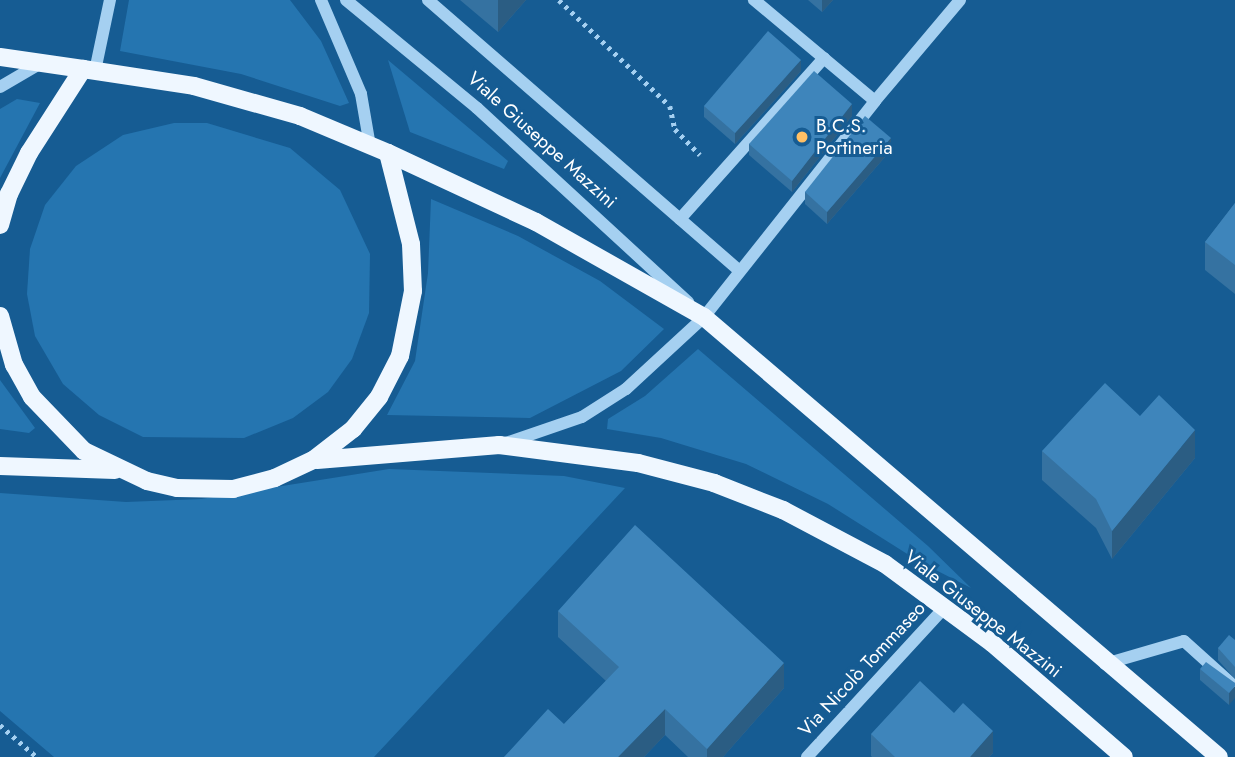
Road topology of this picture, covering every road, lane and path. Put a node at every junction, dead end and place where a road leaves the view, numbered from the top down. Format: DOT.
graph roads {
  1 [pos="110,0"];
  2 [pos="321,0"];
  3 [pos="346,0"];
  4 [pos="428,0"];
  5 [pos="559,0"];
  6 [pos="754,0"];
  7 [pos="960,0"];
  8 [pos="0,57"];
  9 [pos="824,58"];
  10 [pos="41,63"];
  11 [pos="89,70"];
  12 [pos="0,87"];
  13 [pos="875,101"];
  14 [pos="370,146"];
  15 [pos="388,153"];
  16 [pos="719,176"];
  17 [pos="681,219"];
  18 [pos="0,225"];
  19 [pos="740,271"];
  20 [pos="0,316"];
  21 [pos="704,317"];
  22 [pos="499,445"];
  23 [pos="313,460"];
  24 [pos="0,466"];
  25 [pos="116,470"];
  26 [pos="946,607"];
  27 [pos="1105,664"];
  28 [pos="1235,687"];
  29 [pos="0,725"];
  30 [pos="37,757"];
  31 [pos="807,757"];
  32 [pos="1124,757"];
  33 [pos="1219,757"];
  1 -- 11 [label="street"];
  2 -- 14 [label="street"];
  3 -- 21 [label="street, Viale Giuseppe Mazzini"];
  4 -- 17 [label="street"];
  5 -- 16 [label="path"];
  6 -- 9 [label="street"];
  7 -- 13 [label="street"];
  8 -- 10 [label="main road, Viale Giuseppe Mazzini"];
  9 -- 13 [label="street"];
  9 -- 16 [label="street"];
  10 -- 11 [label="main road, Viale Giuseppe Mazzini"];
  10 -- 12 [label="street"];
  11 -- 14 [label="main road, Viale Giuseppe Mazzini"];
  11 -- 18 [label="main road"];
  13 -- 19 [label="street"];
  14 -- 15 [label="main road, Viale Giuseppe Mazzini"];
  15 -- 21 [label="main road, Viale Giuseppe Mazzini"];
  15 -- 23 [label="main road, Viale Giuseppe Mazzini"];
  16 -- 17 [label="street"];
  17 -- 19 [label="street"];
  19 -- 21 [label="street"];
  20 -- 25 [label="main road, Viale Giuseppe Mazzini"];
  21 -- 22 [label="street"];
  21 -- 27 [label="main road, Viale Giuseppe Mazzini"];
  22 -- 23 [label="main road, Viale Giuseppe Mazzini"];
  22 -- 26 [label="main road, Viale Giuseppe Mazzini"];
  23 -- 25 [label="main road, Viale Giuseppe Mazzini"];
  24 -- 25 [label="main road"];
  26 -- 31 [label="street, Via Nicolò Tommaseo"];
  26 -- 32 [label="main road, Viale Giuseppe Mazzini"];
  27 -- 28 [label="street"];
  27 -- 33 [label="main road, Viale Giuseppe Mazzini"];
  29 -- 30 [label="path"];
}
